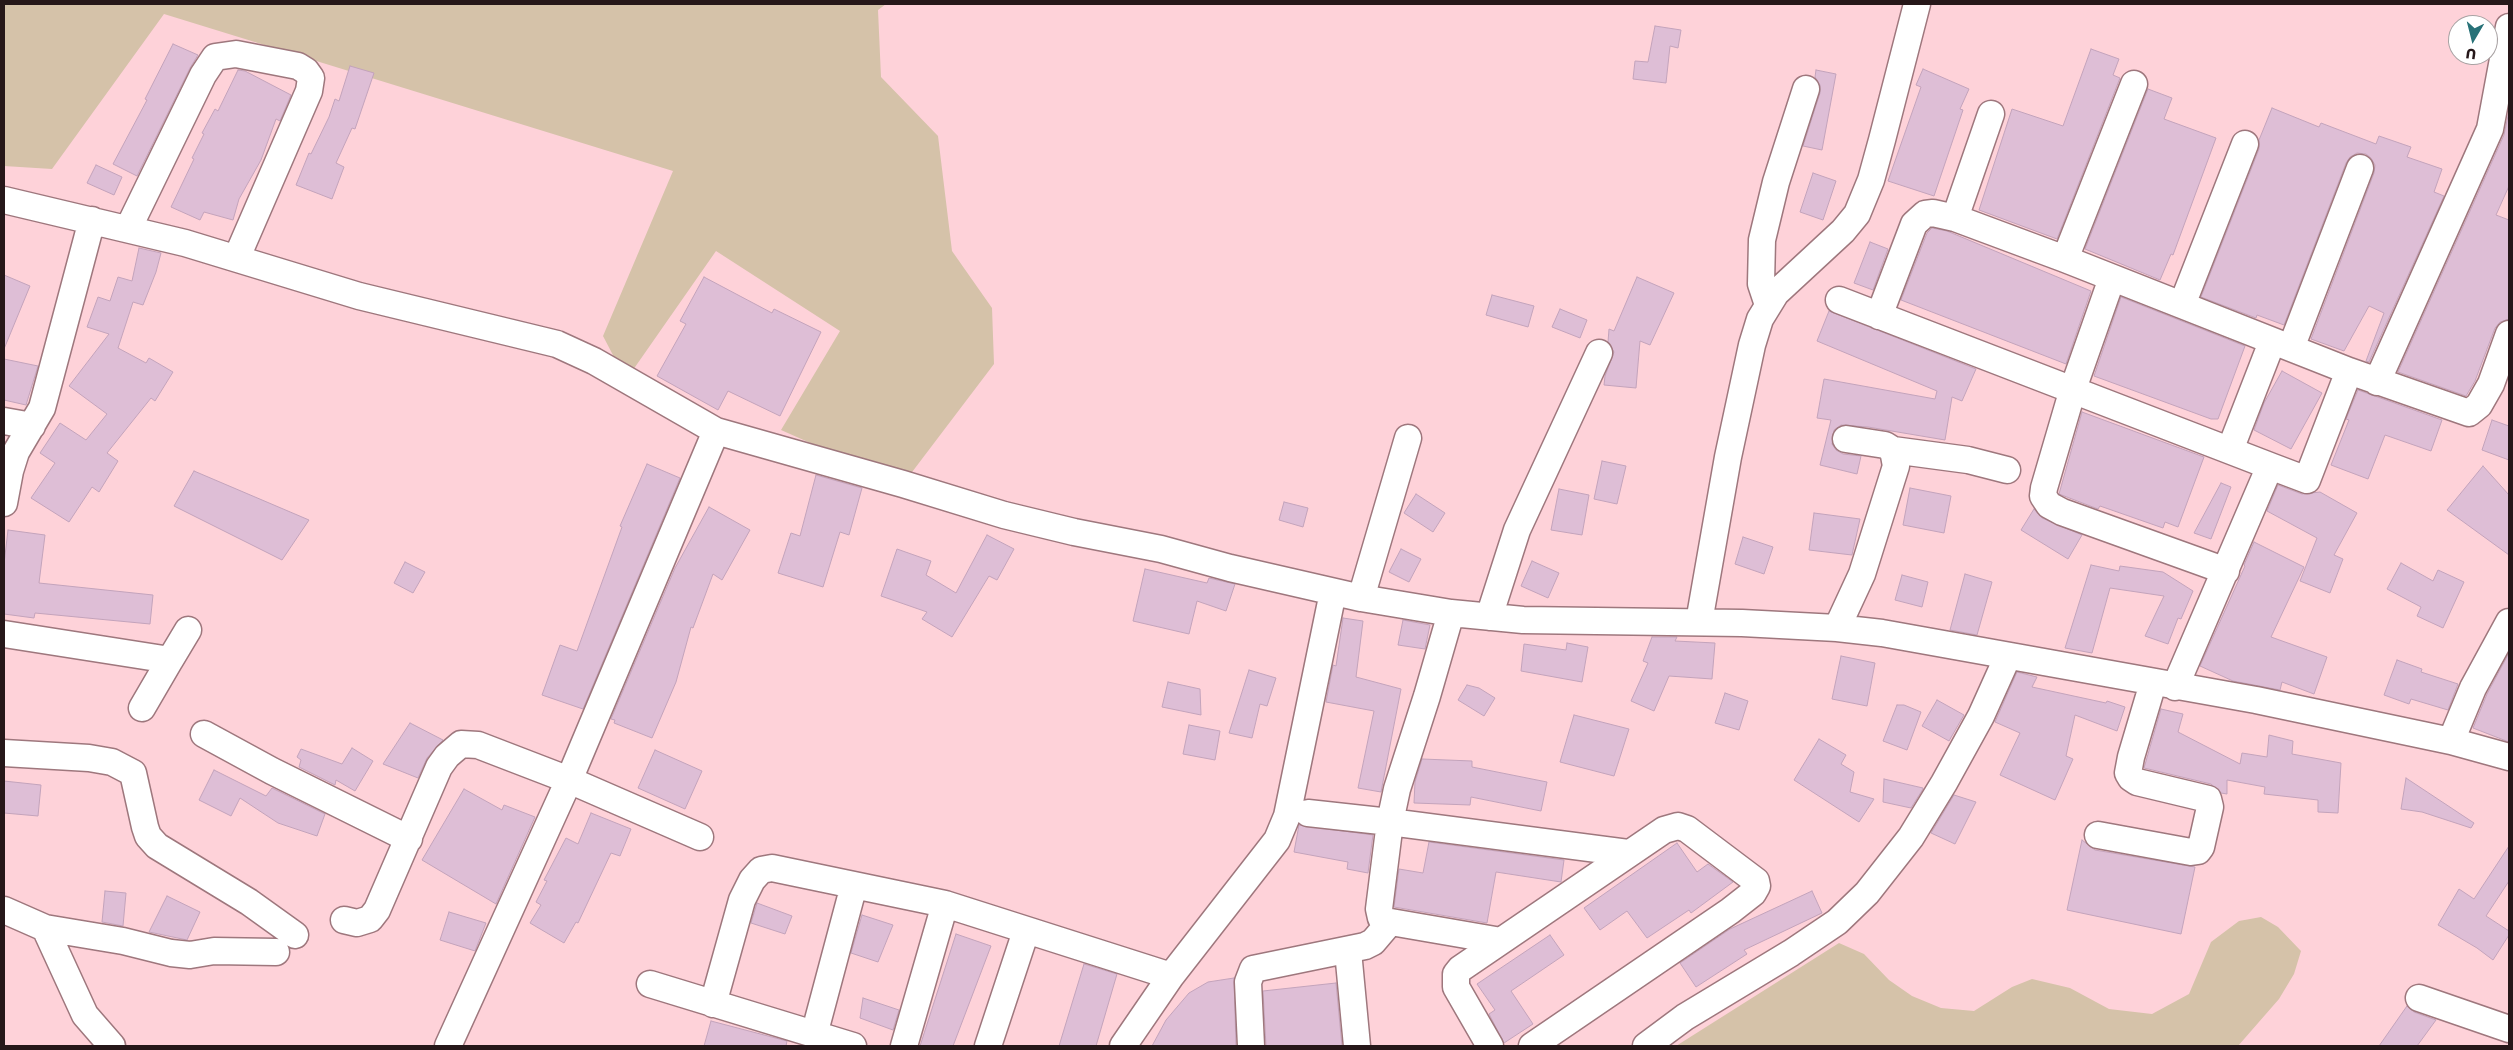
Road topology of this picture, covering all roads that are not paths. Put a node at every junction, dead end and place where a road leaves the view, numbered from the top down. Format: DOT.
graph roads {
  1 [pos="1917,4"];
  2 [pos="2509,27"];
  3 [pos="2134,84"];
  4 [pos="1806,89"];
  5 [pos="1991,114"];
  6 [pos="2500,133"];
  7 [pos="2245,144"];
  8 [pos="2360,168"];
  9 [pos="4,200"];
  10 [pos="1955,218"];
  11 [pos="92,220"];
  12 [pos="128,229"];
  13 [pos="237,257"];
  14 [pos="2065,259"];
  15 [pos="2112,278"];
  16 [pos="1839,300"];
  17 [pos="2182,305"];
  18 [pos="1768,306"];
  19 [pos="1879,316"];
  20 [pos="2509,334"];
  21 [pos="2282,345"];
  22 [pos="1599,353"];
  23 [pos="2349,371"];
  24 [pos="2377,382"];
  25 [pos="2073,390"];
  26 [pos="4,421"];
  27 [pos="32,426"];
  28 [pos="716,431"];
  29 [pos="1408,438"];
  30 [pos="1846,439"];
  31 [pos="1893,450"];
  32 [pos="2230,450"];
  33 [pos="2270,466"];
  34 [pos="2007,470"];
  35 [pos="4,503"];
  36 [pos="2226,571"];
  37 [pos="1332,592"];
  38 [pos="1361,598"];
  39 [pos="1450,613"];
  40 [pos="1489,616"];
  41 [pos="1699,622"];
  42 [pos="2509,622"];
  43 [pos="1837,628"];
  44 [pos="188,630"];
  45 [pos="4,634"];
  46 [pos="2008,656"];
  47 [pos="170,660"];
  48 [pos="2164,685"];
  49 [pos="142,708"];
  50 [pos="204,734"];
  51 [pos="2451,741"];
  52 [pos="4,753"];
  53 [pos="2509,757"];
  54 [pos="568,780"];
  55 [pos="1308,814"];
  56 [pos="1390,822"];
  57 [pos="2098,835"];
  58 [pos="700,838"];
  59 [pos="409,839"];
  60 [pos="1628,853"];
  61 [pos="854,885"];
  62 [pos="945,904"];
  63 [pos="4,910"];
  64 [pos="344,920"];
  65 [pos="1390,922"];
  66 [pos="45,928"];
  67 [pos="1026,931"];
  68 [pos="1500,941"];
  69 [pos="1348,951"];
  70 [pos="1172,976"];
  71 [pos="650,984"];
  72 [pos="2419,998"];
  73 [pos="713,1004"];
  74 [pos="2509,1029"];
  75 [pos="814,1035"];
  76 [pos="112,1046"];
  77 [pos="448,1046"];
  78 [pos="853,1046"];
  79 [pos="904,1046"];
  80 [pos="988,1046"];
  81 [pos="1123,1046"];
  82 [pos="1251,1046"];
  83 [pos="1357,1046"];
  84 [pos="1490,1046"];
  85 [pos="1532,1046"];
  86 [pos="1646,1046"];
  1 -- 18 [label="street"];
  2 -- 6 [label="street"];
  3 -- 14 [label="street"];
  4 -- 18 [label="street"];
  5 -- 10 [label="street"];
  6 -- 24 [label="street"];
  7 -- 17 [label="street"];
  8 -- 21 [label="street"];
  9 -- 11 [label="street"];
  10 -- 14 [label="street"];
  10 -- 19 [label="street"];
  11 -- 12 [label="street"];
  11 -- 27 [label="street"];
  12 -- 13 [label="street"];
  12 -- 13 [label="street"];
  13 -- 28 [label="street"];
  14 -- 15 [label="street"];
  15 -- 17 [label="street"];
  15 -- 25 [label="street"];
  16 -- 19 [label="street"];
  17 -- 21 [label="street"];
  18 -- 41 [label="street"];
  19 -- 25 [label="street"];
  20 -- 24 [label="street"];
  21 -- 23 [label="street"];
  21 -- 32 [label="street"];
  22 -- 40 [label="street"];
  23 -- 24 [label="street"];
  23 -- 33 [label="street"];
  25 -- 32 [label="street"];
  25 -- 36 [label="street"];
  26 -- 27 [label="street"];
  27 -- 35 [label="street"];
  28 -- 37 [label="street"];
  28 -- 54 [label="street"];
  29 -- 38 [label="street"];
  30 -- 31 [label="street"];
  31 -- 34 [label="street"];
  31 -- 43 [label="street"];
  32 -- 33 [label="street"];
  33 -- 36 [label="street"];
  36 -- 48 [label="street"];
  37 -- 38 [label="street"];
  37 -- 70 [label="street"];
  38 -- 39 [label="street"];
  39 -- 40 [label="street"];
  39 -- 56 [label="street"];
  40 -- 41 [label="street"];
  41 -- 43 [label="street"];
  42 -- 51 [label="street"];
  43 -- 46 [label="street"];
  44 -- 47 [label="street"];
  45 -- 47 [label="street"];
  46 -- 48 [label="street"];
  46 -- 86 [label="street"];
  47 -- 49 [label="street"];
  48 -- 51 [label="street"];
  48 -- 57 [label="street"];
  50 -- 59 [label="street"];
  51 -- 53 [label="street"];
  52 -- 66 [label="street"];
  54 -- 58 [label="street"];
  54 -- 59 [label="street"];
  54 -- 77 [label="street"];
  55 -- 56 [label="street"];
  56 -- 60 [label="street"];
  56 -- 65 [label="street"];
  59 -- 64 [label="street"];
  60 -- 68 [label="street"];
  60 -- 85 [label="street"];
  61 -- 62 [label="street"];
  61 -- 73 [label="street"];
  61 -- 75 [label="street"];
  62 -- 67 [label="street"];
  62 -- 79 [label="street"];
  63 -- 66 [label="street"];
  65 -- 68 [label="street"];
  65 -- 69 [label="street"];
  66 -- 76 [label="street"];
  67 -- 70 [label="street"];
  67 -- 80 [label="street"];
  68 -- 84 [label="street"];
  69 -- 82 [label="street"];
  69 -- 83 [label="street"];
  70 -- 81 [label="street"];
  71 -- 73 [label="street"];
  72 -- 74 [label="street"];
  73 -- 75 [label="street"];
  75 -- 78 [label="street"];
}
